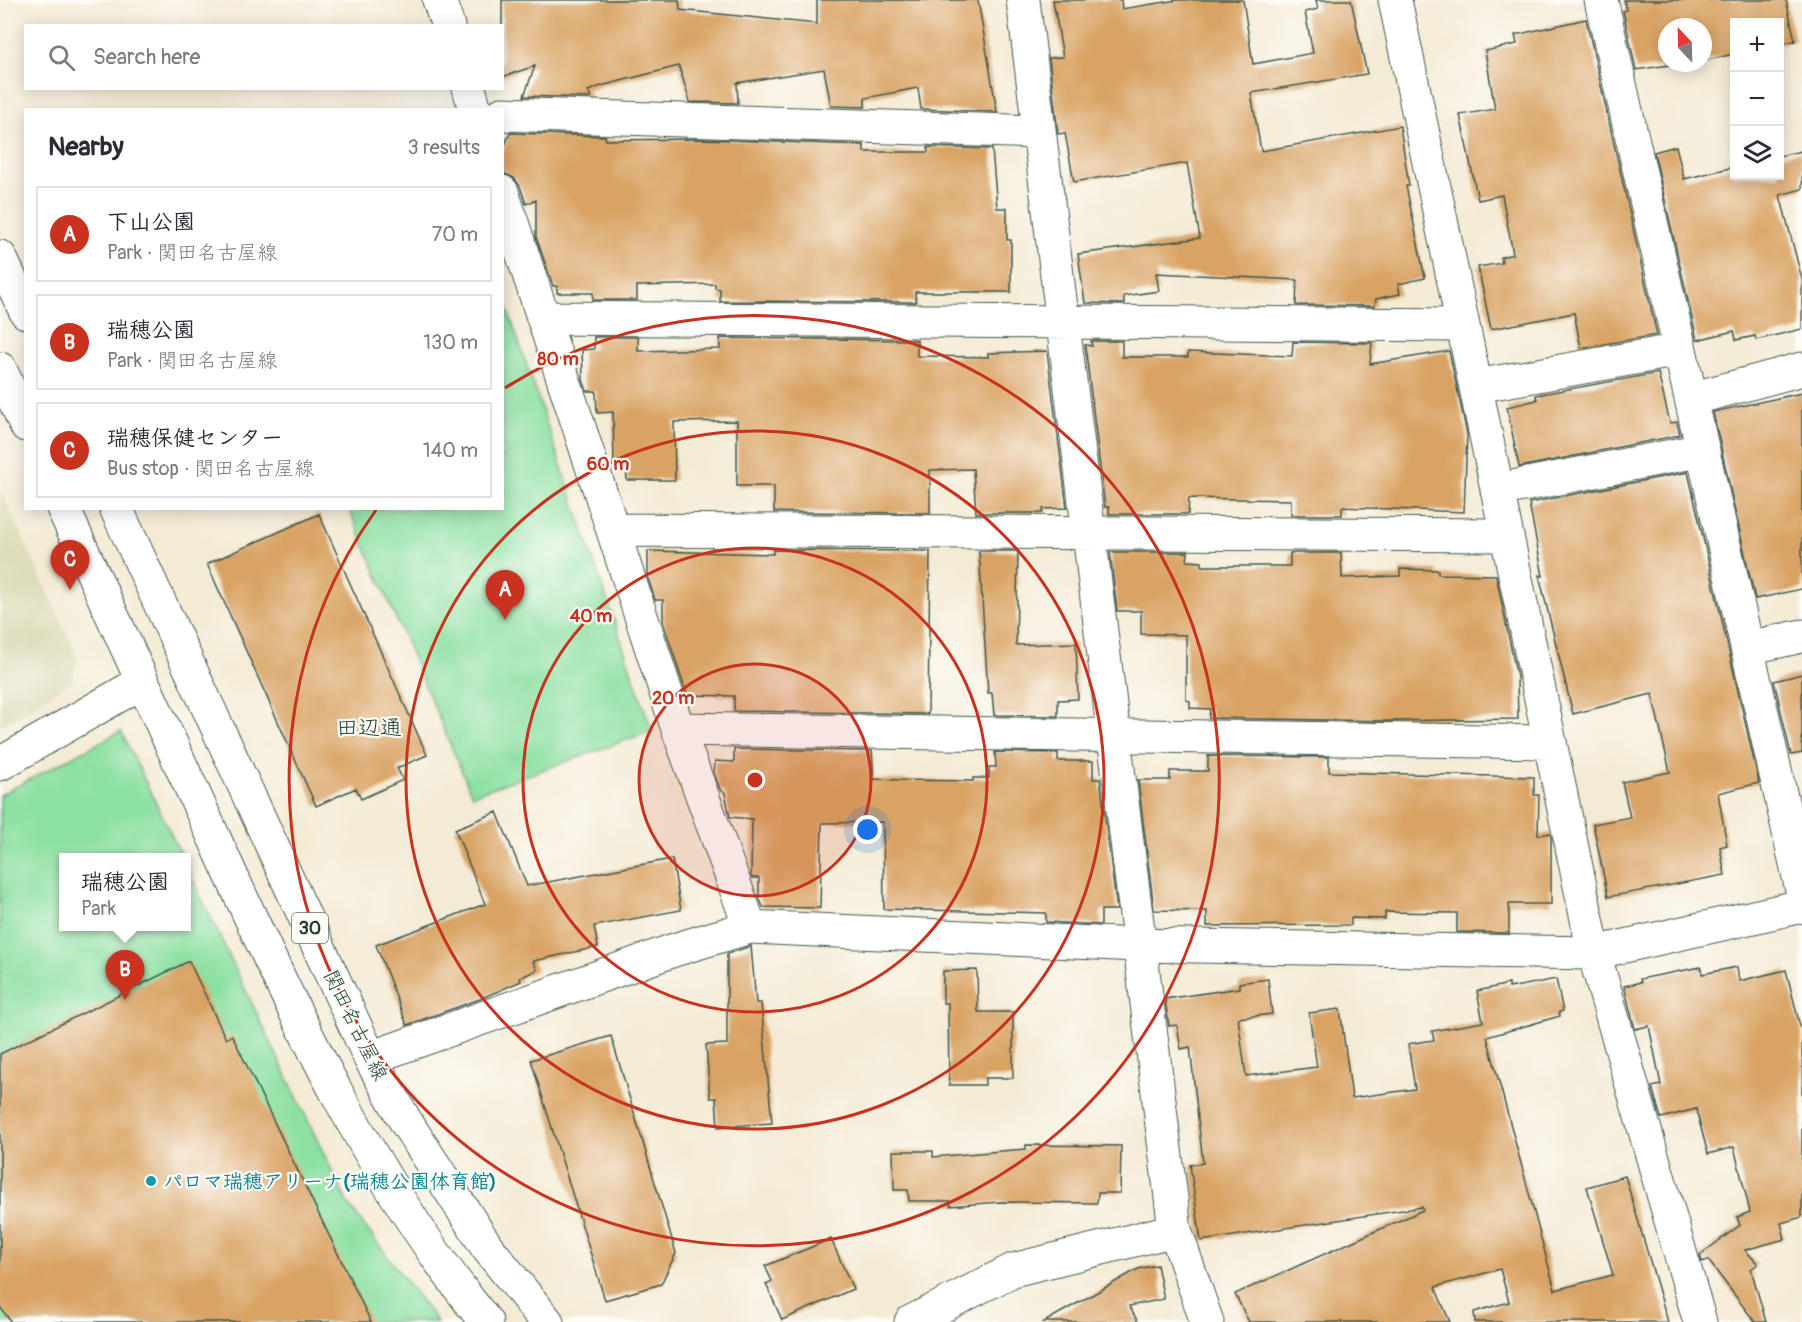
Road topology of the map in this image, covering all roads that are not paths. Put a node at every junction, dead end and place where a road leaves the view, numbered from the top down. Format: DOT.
graph roads {
  1 [pos="440,0"];
  2 [pos="1023,0"];
  3 [pos="1395,0"];
  4 [pos="1601,0"];
  5 [pos="447,24"];
  6 [pos="470,90"];
  7 [pos="475,108"];
  8 [pos="504,114"];
  9 [pos="1039,132"];
  10 [pos="504,198"];
  11 [pos="0,257"];
  12 [pos="24,308"];
  13 [pos="544,318"];
  14 [pos="1061,322"];
  15 [pos="1462,325"];
  16 [pos="1680,350"];
  17 [pos="0,369"];
  18 [pos="1802,369"];
  19 [pos="1476,386"];
  20 [pos="1691,399"];
  21 [pos="24,421"];
  22 [pos="1702,450"];
  23 [pos="1497,490"];
  24 [pos="64,510"];
  25 [pos="117,510"];
  26 [pos="614,530"];
  27 [pos="1087,532"];
  28 [pos="1506,535"];
  29 [pos="1802,636"];
  30 [pos="1747,648"];
  31 [pos="142,682"];
  32 [pos="678,729"];
  33 [pos="1112,736"];
  34 [pos="1550,742"];
  35 [pos="0,764"];
  36 [pos="1802,890"];
  37 [pos="1802,906"];
  38 [pos="750,927"];
  39 [pos="1138,945"];
  40 [pos="1594,953"];
  41 [pos="370,1058"];
  42 [pos="1175,1230"];
  43 [pos="486,1322"];
  44 [pos="547,1322"];
  45 [pos="911,1322"];
  46 [pos="1207,1322"];
  47 [pos="1700,1322"];
  1 -- 5 [label="street"];
  2 -- 9 [label="street"];
  3 -- 15 [label="street"];
  4 -- 16 [label="street"];
  6 -- 7 [label="street"];
  8 -- 9 [label="street"];
  9 -- 14 [label="street"];
  10 -- 13 [label="street"];
  11 -- 12 [label="street"];
  13 -- 14 [label="street"];
  13 -- 26 [label="street"];
  14 -- 15 [label="street"];
  14 -- 27 [label="street"];
  15 -- 19 [label="street"];
  16 -- 19 [label="street"];
  16 -- 20 [label="street"];
  17 -- 21 [label="street"];
  18 -- 20 [label="street"];
  19 -- 23 [label="street"];
  20 -- 22 [label="street"];
  22 -- 23 [label="street"];
  22 -- 30 [label="street"];
  23 -- 28 [label="street"];
  24 -- 31 [label="street, 30"];
  25 -- 41 [label="street, 関田名古屋線 / 30"];
  26 -- 27 [label="street"];
  26 -- 32 [label="street"];
  27 -- 28 [label="street"];
  27 -- 33 [label="street"];
  28 -- 34 [label="street"];
  29 -- 30 [label="street"];
  30 -- 36 [label="street"];
  31 -- 35 [label="street"];
  31 -- 43 [label="street, 30"];
  32 -- 33 [label="street"];
  32 -- 38 [label="street"];
  33 -- 34 [label="street"];
  33 -- 39 [label="street"];
  34 -- 40 [label="street"];
  37 -- 40 [label="street"];
  38 -- 39 [label="street"];
  38 -- 41 [label="street"];
  39 -- 40 [label="street"];
  39 -- 42 [label="street"];
  40 -- 47 [label="street"];
  41 -- 44 [label="street, 関田名古屋線 / 30"];
  42 -- 45 [label="street"];
  42 -- 46 [label="street"];
}
